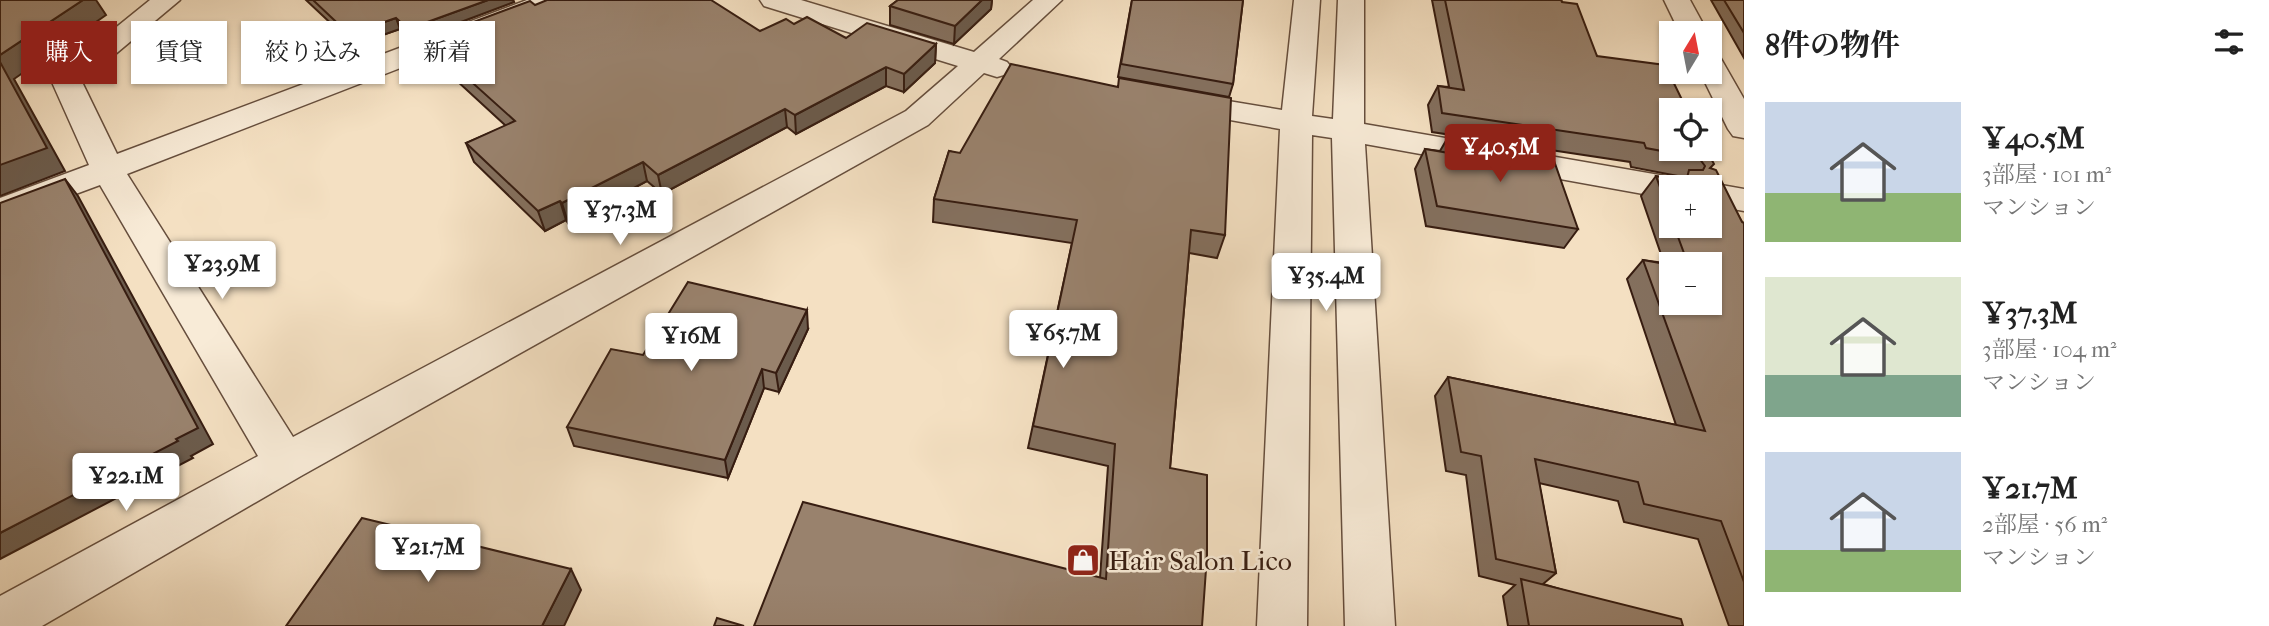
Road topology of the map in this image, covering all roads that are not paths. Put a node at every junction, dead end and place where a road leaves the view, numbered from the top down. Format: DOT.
graph roads {
  1 [pos="167,0"];
  2 [pos="551,0"];
  3 [pos="773,0"];
  4 [pos="1049,0"];
  5 [pos="1307,0"];
  6 [pos="1351,0"];
  7 [pos="1677,0"];
  8 [pos="1688,21"];
  9 [pos="978,64"];
  10 [pos="1018,72"];
  11 [pos="1721,84"];
  12 [pos="1152,96"];
  13 [pos="1296,123"];
  14 [pos="1744,129"];
  15 [pos="1348,132"];
  16 [pos="108,171"];
  17 [pos="1659,186"];
  18 [pos="1722,196"];
  19 [pos="1744,200"];
  20 [pos="0,211"];
  21 [pos="285,463"];
  22 [pos="0,622"];
  23 [pos="1282,626"];
  24 [pos="1370,626"];
  1 -- 16 [label="street"];
  2 -- 16 [label="street"];
  3 -- 9 [label="street"];
  4 -- 9 [label="street"];
  5 -- 13 [label="street"];
  6 -- 15 [label="street"];
  7 -- 8 [label="street"];
  9 -- 10 [label="street"];
  9 -- 21 [label="street"];
  11 -- 14 [label="street"];
  12 -- 13 [label="street"];
  13 -- 15 [label="street"];
  13 -- 23 [label="street"];
  15 -- 17 [label="street"];
  15 -- 24 [label="street"];
  16 -- 20 [label="street"];
  16 -- 21 [label="street"];
  18 -- 19 [label="street"];
  21 -- 22 [label="street"];
}
